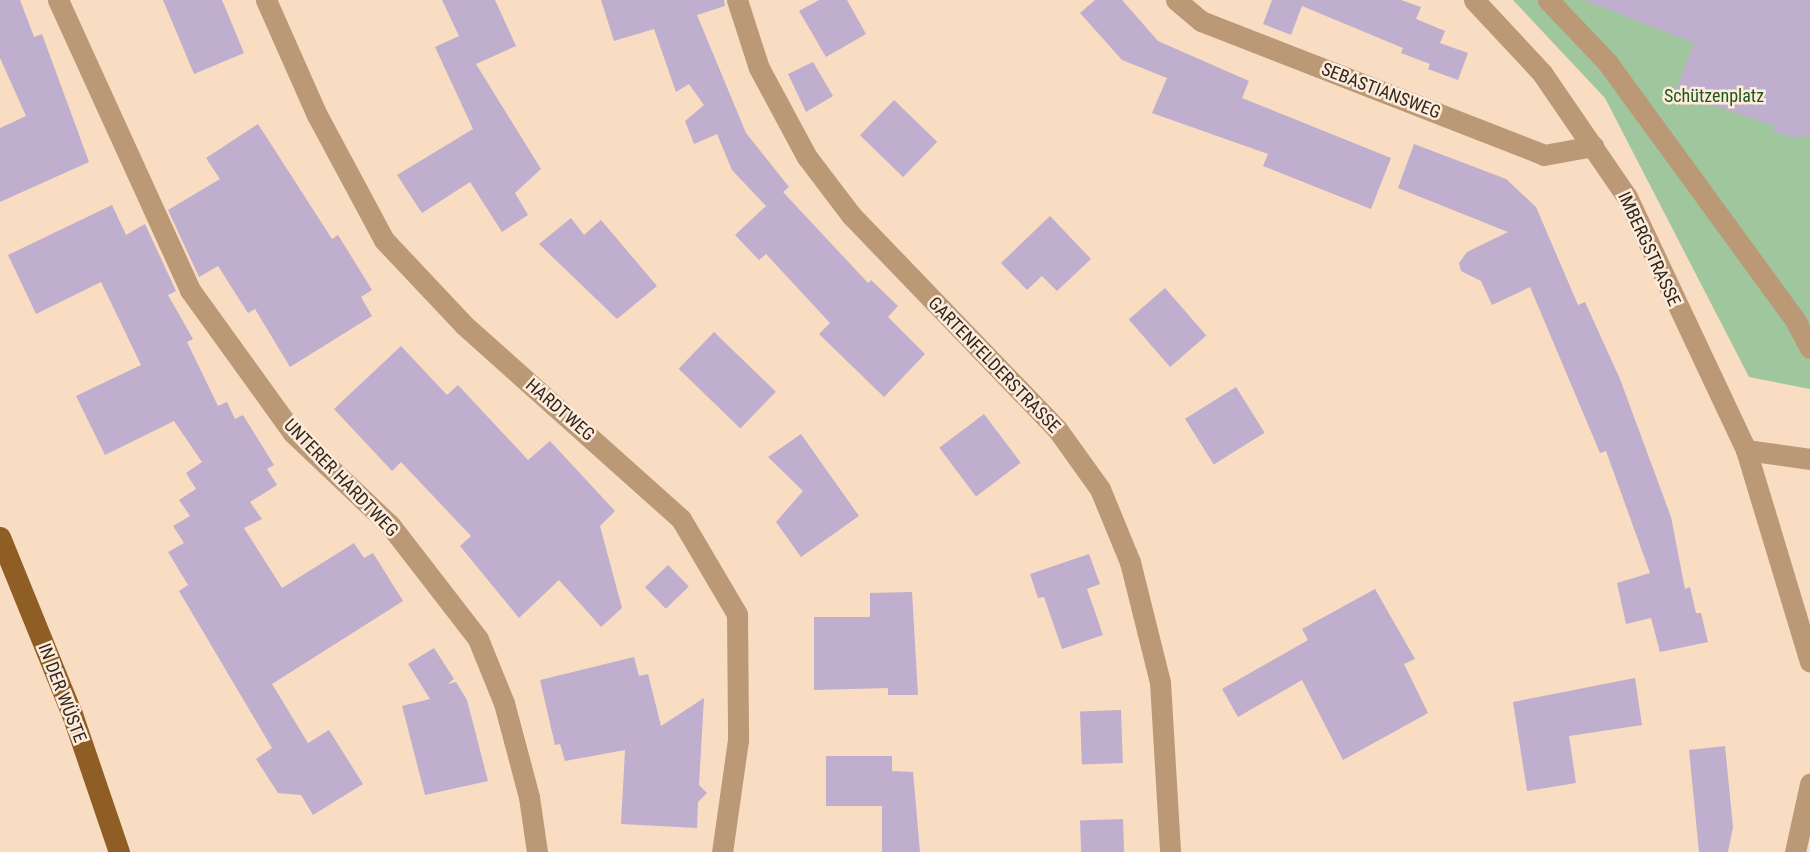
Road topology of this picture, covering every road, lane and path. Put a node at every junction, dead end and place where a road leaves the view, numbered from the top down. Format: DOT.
graph roads {
  1 [pos="58,0"];
  2 [pos="266,0"];
  3 [pos="737,0"];
  4 [pos="1176,0"];
  5 [pos="1474,0"];
  6 [pos="1548,0"];
  7 [pos="1593,146"];
  8 [pos="1810,348"];
  9 [pos="1746,450"];
  10 [pos="1810,459"];
  11 [pos="0,537"];
  12 [pos="1810,663"];
  13 [pos="1810,784"];
  14 [pos="119,852"];
  15 [pos="537,852"];
  16 [pos="722,852"];
  17 [pos="1170,852"];
  18 [pos="1795,852"];
  1 -- 15 [label="street, UNTERER HARDTWEG"];
  2 -- 16 [label="street, HARDTWEG"];
  3 -- 17 [label="street, GARTENFELDERSTRASSE"];
  4 -- 7 [label="street, SEBASTIANSWEG"];
  5 -- 7 [label="street, IMBERGSTRASSE"];
  6 -- 8 [label="street"];
  7 -- 9 [label="street, IMBERGSTRASSE"];
  9 -- 10 [label="street"];
  9 -- 12 [label="street, IMBERGSTRASSE"];
  11 -- 14 [label="main road, IN DER WÜSTE"];
  13 -- 18 [label="street"];
}
